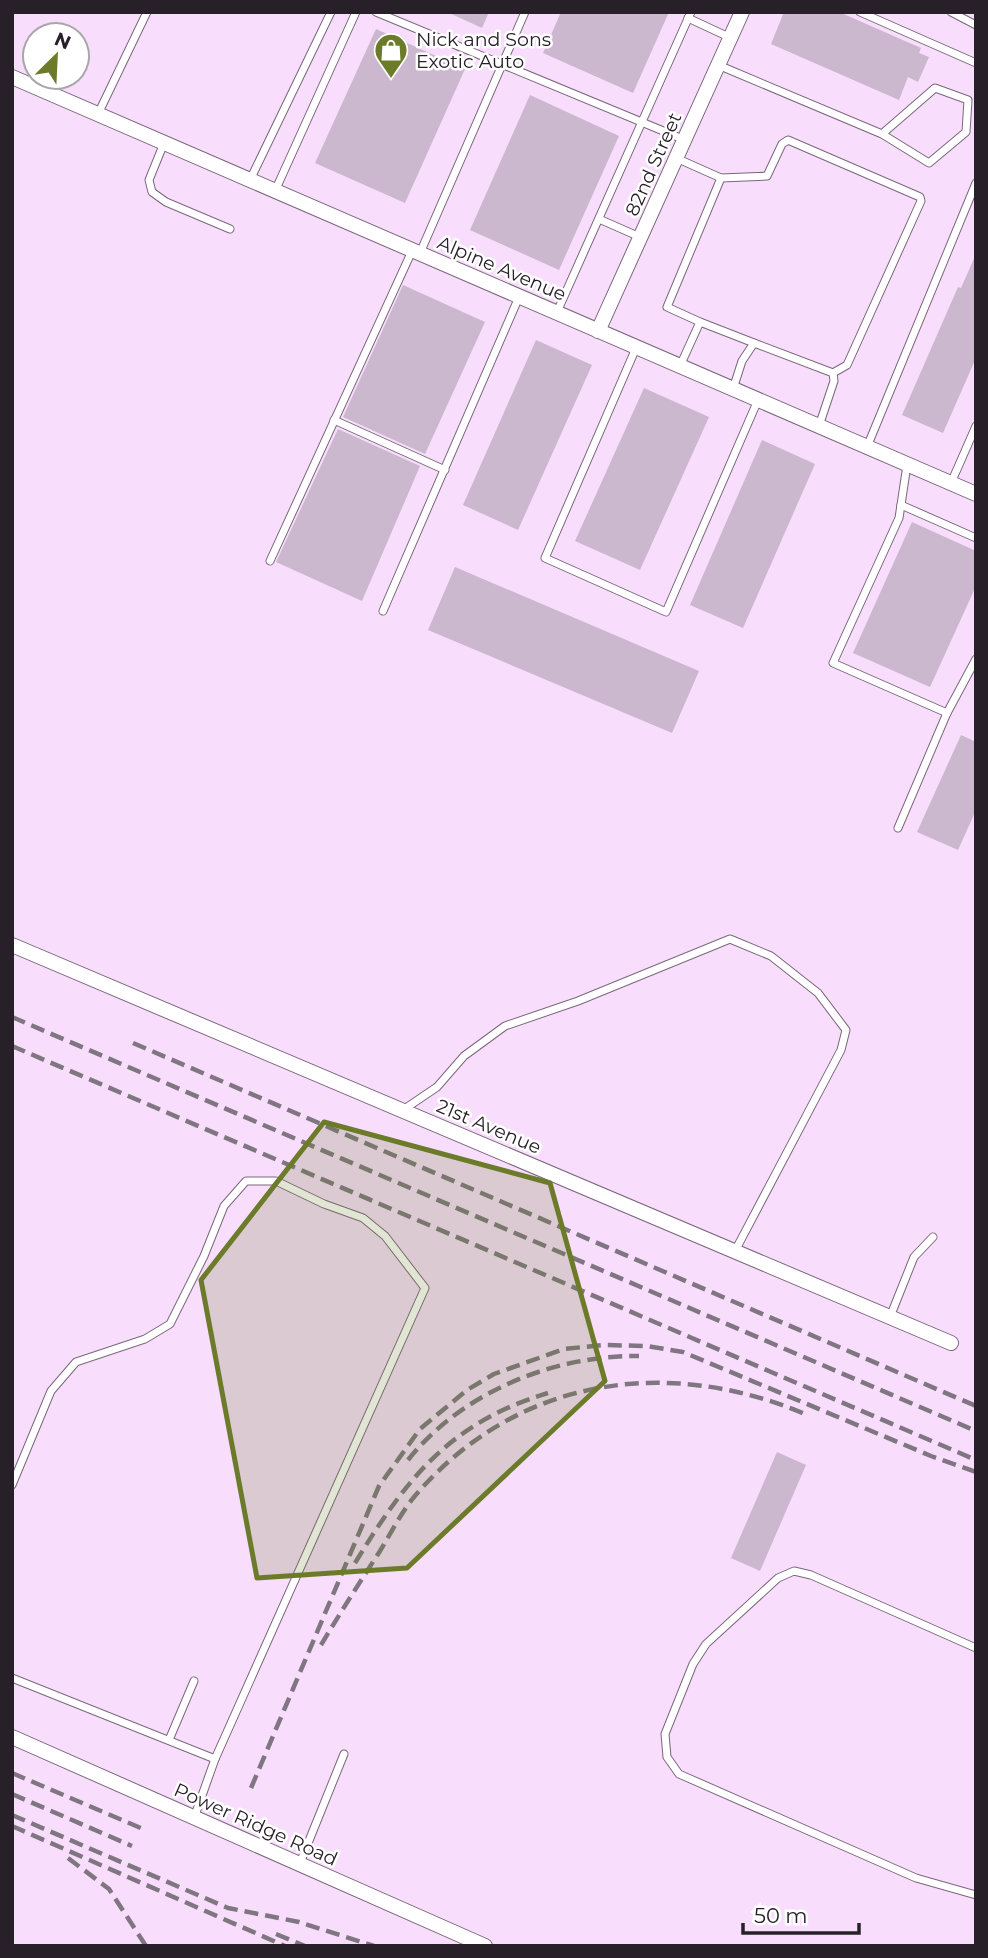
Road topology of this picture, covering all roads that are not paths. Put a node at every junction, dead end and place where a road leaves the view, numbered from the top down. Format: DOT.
graph roads {
  1 [pos="147,12"];
  2 [pos="331,12"];
  3 [pos="356,12"];
  4 [pos="376,12"];
  5 [pos="525,12"];
  6 [pos="742,12"];
  7 [pos="860,12"];
  8 [pos="951,12"];
  9 [pos="689,15"];
  10 [pos="976,25"];
  11 [pos="731,38"];
  12 [pos="976,63"];
  13 [pos="503,64"];
  14 [pos="718,65"];
  15 [pos="12,77"];
  16 [pos="98,114"];
  17 [pos="643,122"];
  18 [pos="882,134"];
  19 [pos="685,139"];
  20 [pos="164,143"];
  21 [pos="676,158"];
  22 [pos="721,178"];
  23 [pos="250,180"];
  24 [pos="976,183"];
  25 [pos="275,191"];
  26 [pos="599,219"];
  27 [pos="230,229"];
  28 [pos="641,237"];
  29 [pos="416,252"];
  30 [pos="519,296"];
  31 [pos="557,313"];
  32 [pos="701,322"];
  33 [pos="598,331"];
  34 [pos="754,343"];
  35 [pos="636,347"];
  36 [pos="680,366"];
  37 [pos="833,373"];
  38 [pos="733,389"];
  39 [pos="758,400"];
  40 [pos="334,420"];
  41 [pos="819,426"];
  42 [pos="976,426"];
  43 [pos="867,447"];
  44 [pos="907,465"];
  45 [pos="445,470"];
  46 [pos="951,483"];
  47 [pos="976,494"];
  48 [pos="901,505"];
  49 [pos="976,538"];
  50 [pos="270,561"];
  51 [pos="383,611"];
  52 [pos="976,659"];
  53 [pos="947,713"];
  54 [pos="898,828"];
  55 [pos="12,945"];
  56 [pos="403,1110"];
  57 [pos="933,1237"];
  58 [pos="734,1251"];
  59 [pos="890,1317"];
  60 [pos="951,1343"];
  61 [pos="12,1485"];
  62 [pos="976,1648"];
  63 [pos="12,1678"];
  64 [pos="194,1681"];
  65 [pos="12,1737"];
  66 [pos="169,1740"];
  67 [pos="344,1754"];
  68 [pos="215,1759"];
  69 [pos="194,1818"];
  70 [pos="299,1864"];
  71 [pos="976,1895"];
  72 [pos="485,1946"];
  1 -- 16 [label="lane"];
  2 -- 23 [label="lane"];
  3 -- 25 [label="lane"];
  4 -- 13 [label="lane"];
  5 -- 13 [label="lane"];
  6 -- 11 [label="street, 82nd Street"];
  7 -- 12 [label="lane"];
  8 -- 10 [label="lane"];
  9 -- 11 [label="lane"];
  9 -- 17 [label="lane"];
  11 -- 14 [label="street, 82nd Street"];
  13 -- 17 [label="lane"];
  13 -- 29 [label="lane"];
  14 -- 18 [label="lane"];
  14 -- 19 [label="street, 82nd Street"];
  15 -- 16 [label="street, Alpine Avenue"];
  16 -- 20 [label="street, Alpine Avenue"];
  17 -- 19 [label="lane"];
  17 -- 26 [label="lane"];
  18 -- 18 [label="lane"];
  19 -- 21 [label="street, 82nd Street"];
  20 -- 23 [label="street, Alpine Avenue"];
  20 -- 27 [label="lane"];
  21 -- 22 [label="lane"];
  21 -- 28 [label="street, 82nd Street"];
  22 -- 32 [label="lane"];
  22 -- 37 [label="lane"];
  23 -- 25 [label="street, Alpine Avenue"];
  24 -- 43 [label="lane"];
  25 -- 29 [label="street, Alpine Avenue"];
  26 -- 28 [label="lane"];
  26 -- 31 [label="lane"];
  28 -- 33 [label="street, 82nd Street"];
  29 -- 30 [label="street, Alpine Avenue"];
  29 -- 40 [label="lane"];
  30 -- 31 [label="street, Alpine Avenue"];
  30 -- 45 [label="lane"];
  31 -- 33 [label="street, Alpine Avenue"];
  32 -- 34 [label="lane"];
  32 -- 36 [label="lane"];
  33 -- 35 [label="street, Alpine Avenue"];
  34 -- 37 [label="lane"];
  34 -- 38 [label="lane"];
  35 -- 36 [label="street, Alpine Avenue"];
  35 -- 39 [label="lane"];
  36 -- 38 [label="street, Alpine Avenue"];
  37 -- 41 [label="lane"];
  38 -- 39 [label="street, Alpine Avenue"];
  39 -- 41 [label="street, Alpine Avenue"];
  40 -- 45 [label="lane"];
  40 -- 50 [label="lane"];
  41 -- 43 [label="street, Alpine Avenue"];
  42 -- 46 [label="lane"];
  43 -- 44 [label="street, Alpine Avenue"];
  44 -- 46 [label="street, Alpine Avenue"];
  44 -- 48 [label="lane"];
  45 -- 51 [label="lane"];
  46 -- 47 [label="street, Alpine Avenue"];
  48 -- 49 [label="lane"];
  48 -- 53 [label="lane"];
  52 -- 53 [label="lane"];
  53 -- 54 [label="lane"];
  55 -- 56 [label="street, 21st Avenue"];
  56 -- 58 [label="street, 21st Avenue"];
  56 -- 58 [label="lane"];
  57 -- 59 [label="lane"];
  58 -- 59 [label="street, 21st Avenue"];
  59 -- 60 [label="street, 21st Avenue"];
  61 -- 68 [label="lane"];
  62 -- 71 [label="lane"];
  63 -- 66 [label="lane"];
  64 -- 66 [label="lane"];
  65 -- 69 [label="street, Power Ridge Road"];
  66 -- 68 [label="lane"];
  67 -- 70 [label="lane"];
  68 -- 69 [label="lane"];
  69 -- 70 [label="street, Power Ridge Road"];
  70 -- 72 [label="street, Power Ridge Road"];
}
